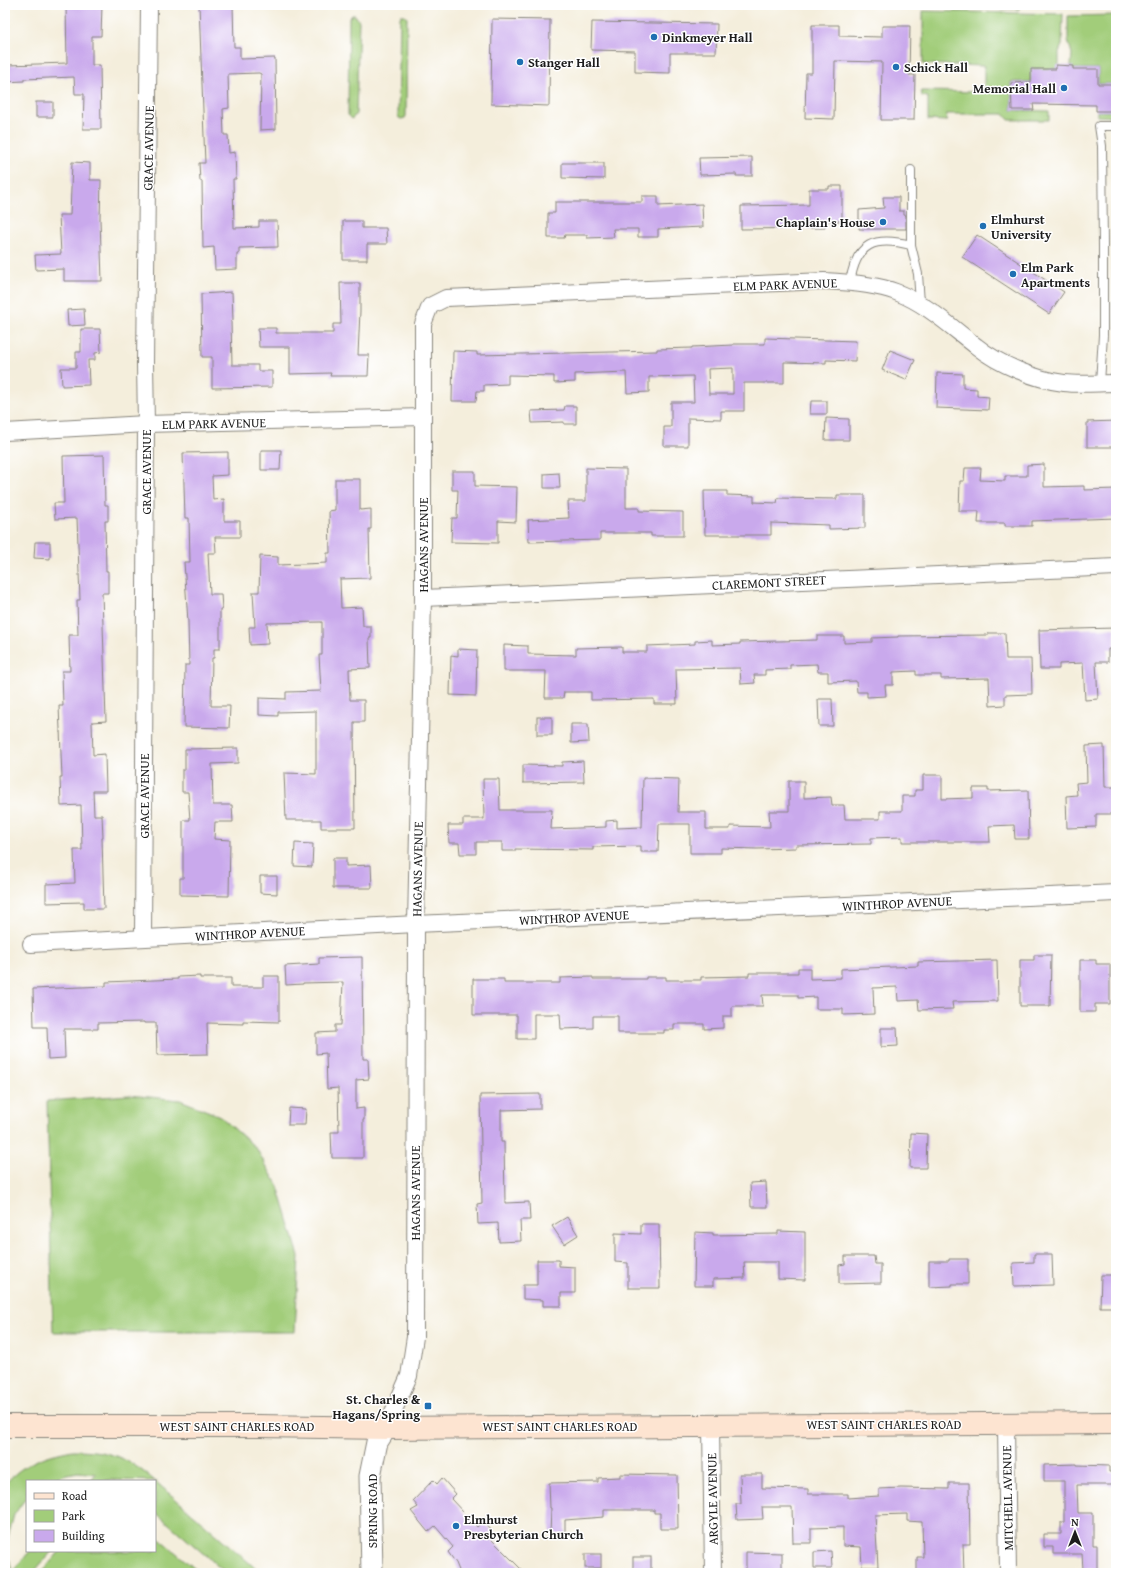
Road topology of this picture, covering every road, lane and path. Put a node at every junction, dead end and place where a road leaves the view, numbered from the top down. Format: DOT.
graph roads {
  1 [pos="150,5"];
  2 [pos="1116,126"];
  3 [pos="912,170"];
  4 [pos="912,244"];
  5 [pos="850,283"];
  6 [pos="920,303"];
  7 [pos="430,306"];
  8 [pos="1116,382"];
  9 [pos="1100,383"];
  10 [pos="423,417"];
  11 [pos="146,424"];
  12 [pos="5,432"];
  13 [pos="1116,567"];
  14 [pos="423,598"];
  15 [pos="1116,893"];
  16 [pos="416,924"];
  17 [pos="143,938"];
  18 [pos="31,944"];
  19 [pos="1116,1423"];
  20 [pos="1006,1424"];
  21 [pos="711,1425"];
  22 [pos="5,1426"];
  23 [pos="386,1428"];
  24 [pos="372,1573"];
  25 [pos="713,1573"];
  26 [pos="1008,1573"];
  1 -- 11 [label="street, GRACE AVENUE"];
  2 -- 9 [label="lane"];
  3 -- 4 [label="lane"];
  4 -- 5 [label="lane"];
  4 -- 6 [label="lane"];
  5 -- 6 [label="street, ELM PARK AVENUE"];
  5 -- 7 [label="street, ELM PARK AVENUE"];
  6 -- 9 [label="street, ELM PARK AVENUE"];
  7 -- 10 [label="street, HAGANS AVENUE"];
  8 -- 9 [label="street, ELM PARK AVENUE"];
  10 -- 11 [label="street, ELM PARK AVENUE"];
  10 -- 14 [label="street, HAGANS AVENUE"];
  11 -- 12 [label="street, ELM PARK AVENUE"];
  11 -- 17 [label="street, GRACE AVENUE"];
  13 -- 14 [label="street, CLAREMONT STREET"];
  14 -- 16 [label="street, HAGANS AVENUE"];
  15 -- 16 [label="street, WINTHROP AVENUE"];
  16 -- 17 [label="street, WINTHROP AVENUE"];
  16 -- 23 [label="street, HAGANS AVENUE"];
  17 -- 18 [label="street, WINTHROP AVENUE"];
  19 -- 20 [label="main road, WEST SAINT CHARLES ROAD"];
  20 -- 21 [label="main road, WEST SAINT CHARLES ROAD"];
  20 -- 26 [label="street, MITCHELL AVENUE"];
  21 -- 23 [label="main road, WEST SAINT CHARLES ROAD"];
  21 -- 25 [label="street, ARGYLE AVENUE"];
  22 -- 23 [label="main road, WEST SAINT CHARLES ROAD"];
  23 -- 24 [label="street, SPRING ROAD"];
}
